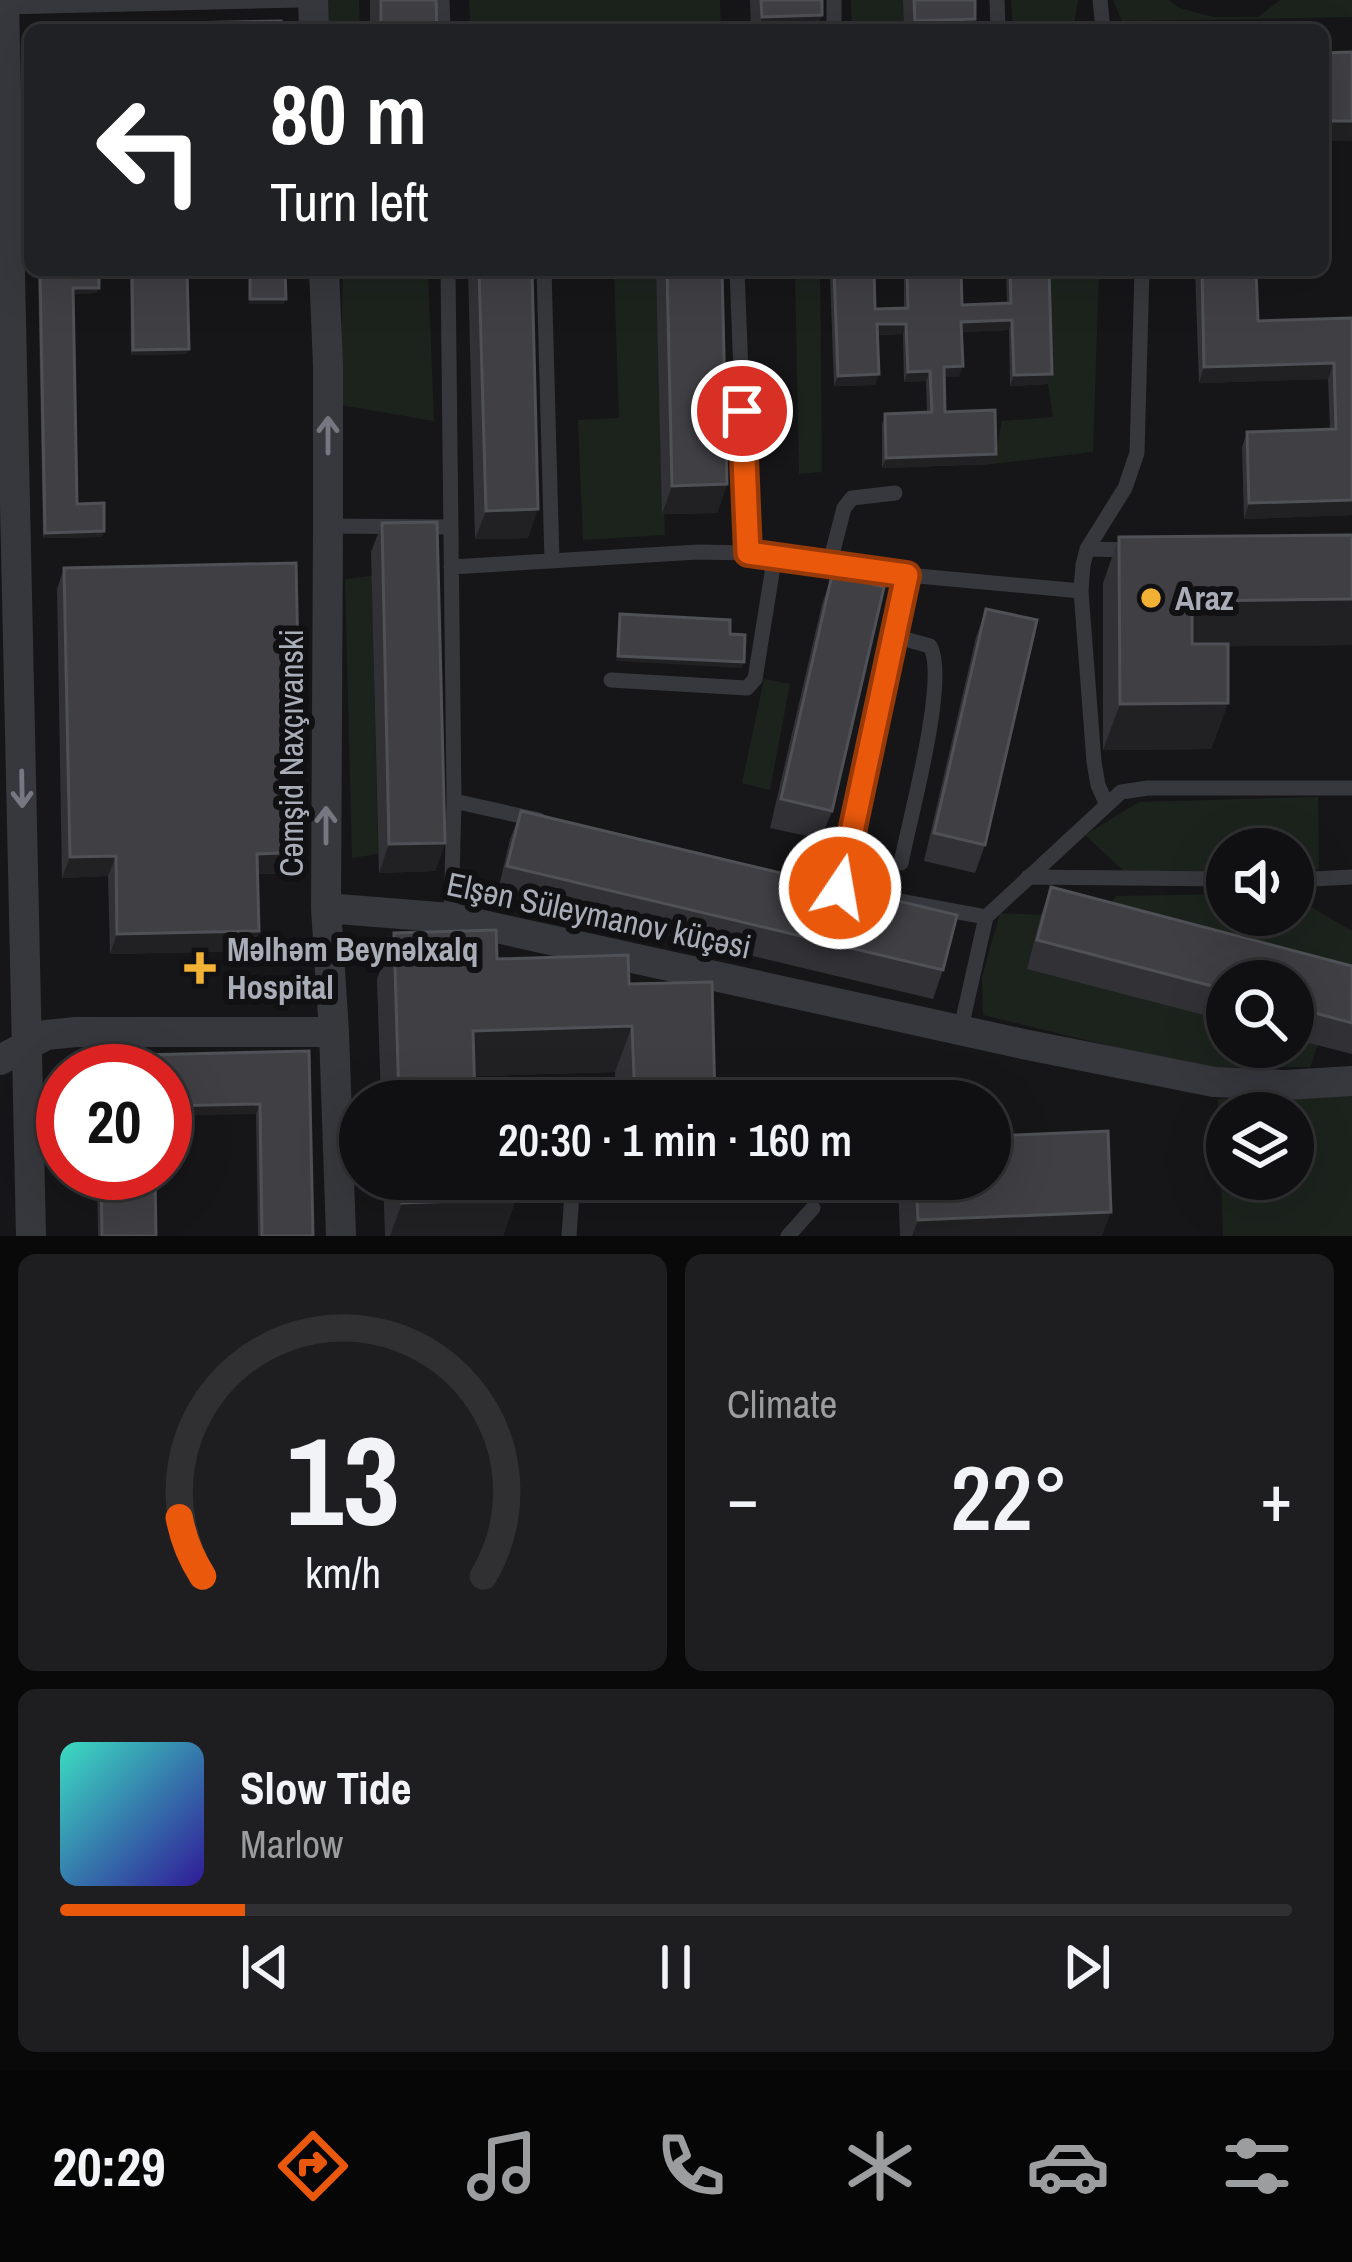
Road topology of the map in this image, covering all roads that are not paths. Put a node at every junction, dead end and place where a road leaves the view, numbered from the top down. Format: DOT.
graph roads {
  1 [pos="301,0"];
  2 [pos="4,3"];
  3 [pos="324,276"];
  4 [pos="448,276"];
  5 [pos="544,276"];
  6 [pos="737,276"];
  7 [pos="1142,276"];
  8 [pos="895,493"];
  9 [pos="328,526"];
  10 [pos="451,527"];
  11 [pos="1088,549"];
  12 [pos="1154,550"];
  13 [pos="748,553"];
  14 [pos="775,554"];
  15 [pos="552,561"];
  16 [pos="830,562"];
  17 [pos="451,567"];
  18 [pos="907,575"];
  19 [pos="9,577"];
  20 [pos="1082,591"];
  21 [pos="894,636"];
  22 [pos="611,680"];
  23 [pos="1352,788"];
  24 [pos="454,801"];
  25 [pos="1106,803"];
  26 [pos="545,821"];
  27 [pos="901,863"];
  28 [pos="1028,877"];
  29 [pos="1352,877"];
  30 [pos="1206,879"];
  31 [pos="1314,879"];
  32 [pos="817,883"];
  33 [pos="840,888"];
  34 [pos="326,908"];
  35 [pos="986,917"];
  36 [pos="451,918"];
  37 [pos="961,1028"];
  38 [pos="334,1032"];
  39 [pos="14,1053"];
  40 [pos="1352,1081"];
  41 [pos="571,1200"];
  42 [pos="813,1208"];
  43 [pos="31,1236"];
  44 [pos="341,1236"];
  45 [pos="568,1236"];
  46 [pos="788,1236"];
  1 -- 2 [label="lane"];
  2 -- 19 [label="street"];
  9 -- 3 [label="street, Cəmşid Naxçıvanski, one-way"];
  4 -- 10 [label="lane"];
  5 -- 15 [label="lane"];
  6 -- 13 [label="lane"];
  7 -- 11 [label="lane"];
  8 -- 16 [label="lane"];
  9 -- 10 [label="lane"];
  34 -- 9 [label="street, Cəmşid Naxçıvanski, one-way"];
  10 -- 17 [label="lane"];
  11 -- 12 [label="lane"];
  11 -- 20 [label="lane"];
  13 -- 14 [label="lane"];
  13 -- 15 [label="lane"];
  14 -- 16 [label="lane"];
  14 -- 22 [label="lane"];
  15 -- 17 [label="lane"];
  16 -- 18 [label="lane"];
  17 -- 24 [label="lane"];
  18 -- 20 [label="lane"];
  18 -- 21 [label="lane"];
  19 -- 39 [label="street, one-way"];
  20 -- 25 [label="lane"];
  21 -- 27 [label="lane"];
  21 -- 33 [label="lane"];
  23 -- 25 [label="lane"];
  24 -- 26 [label="lane"];
  24 -- 36 [label="lane"];
  25 -- 28 [label="lane"];
  28 -- 30 [label="lane"];
  28 -- 35 [label="lane"];
  29 -- 31 [label="lane"];
  32 -- 33 [label="lane"];
  33 -- 35 [label="lane"];
  34 -- 36 [label="street, Elşən Süleymanov küçəsi"];
  34 -- 38 [label="street, Cəmşid Naxçıvanski"];
  35 -- 37 [label="lane"];
  36 -- 37 [label="street, Elşən Süleymanov küçəsi"];
  37 -- 40 [label="street, Elşən Süleymanov küçəsi"];
  38 -- 39 [label="street"];
  38 -- 44 [label="street, Cəmşid Naxçıvanski"];
  39 -- 43 [label="street"];
  41 -- 45 [label="lane"];
  42 -- 46 [label="lane"];
}
